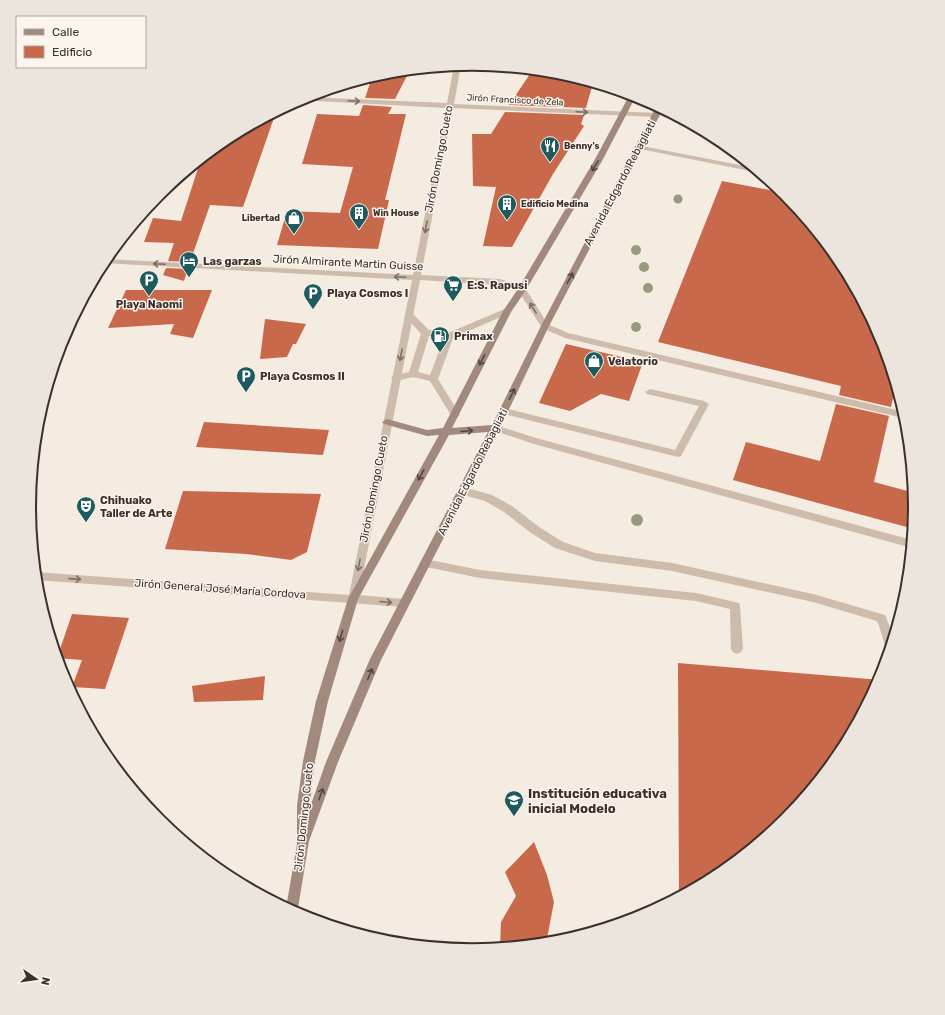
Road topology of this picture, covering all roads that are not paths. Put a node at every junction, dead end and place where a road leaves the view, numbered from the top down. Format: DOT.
graph roads {
  1 [pos="457,72"];
  2 [pos="317,100"];
  3 [pos="630,100"];
  4 [pos="450,106"];
  5 [pos="656,111"];
  6 [pos="657,112"];
  7 [pos="623,114"];
  8 [pos="640,147"];
  9 [pos="748,169"];
  10 [pos="112,261"];
  11 [pos="416,278"];
  12 [pos="522,290"];
  13 [pos="507,311"];
  14 [pos="409,315"];
  15 [pos="545,326"];
  16 [pos="426,333"];
  17 [pos="448,336"];
  18 [pos="413,374"];
  19 [pos="396,378"];
  20 [pos="433,379"];
  21 [pos="650,392"];
  22 [pos="504,411"];
  23 [pos="899,414"];
  24 [pos="454,415"];
  25 [pos="387,422"];
  26 [pos="496,428"];
  27 [pos="445,433"];
  28 [pos="463,491"];
  29 [pos="907,543"];
  30 [pos="425,563"];
  31 [pos="42,576"];
  32 [pos="352,599"];
  33 [pos="404,603"];
  34 [pos="889,638"];
  35 [pos="737,649"];
  36 [pos="303,844"];
  37 [pos="293,905"];
  1 -- 4 [label="street, Jirón Domingo Cueto"];
  2 -- 4 [label="street, Jirón Francisco de Zela, one-way"];
  3 -- 7 [label="street"];
  4 -- 7 [label="street, Jirón Francisco de Zela, one-way"];
  4 -- 11 [label="street, Jirón Domingo Cueto, one-way"];
  5 -- 7 [label="street, Jirón Francisco de Zela"];
  6 -- 8 [label="street, Avenida Edgardo Rebagliati"];
  7 -- 12 [label="street, one-way"];
  8 -- 9 [label="street"];
  15 -- 8 [label="street, Avenida Edgardo Rebagliati, one-way"];
  11 -- 10 [label="street, Jirón Almirante Martin Guisse, one-way"];
  11 -- 12 [label="street, Jirón Almirante Martin Guisse"];
  11 -- 14 [label="street, Jirón Domingo Cueto"];
  12 -- 13 [label="street"];
  15 -- 12 [label="street, one-way"];
  13 -- 17 [label="street"];
  13 -- 24 [label="street, one-way"];
  14 -- 16 [label="street"];
  14 -- 19 [label="street, Jirón Domingo Cueto, one-way"];
  22 -- 15 [label="street, Avenida Edgardo Rebagliati, one-way"];
  15 -- 23 [label="street"];
  16 -- 17 [label="street"];
  16 -- 18 [label="street"];
  17 -- 20 [label="street"];
  18 -- 19 [label="street"];
  18 -- 20 [label="street"];
  19 -- 25 [label="street, Jirón Domingo Cueto"];
  20 -- 24 [label="street"];
  21 -- 22 [label="street"];
  22 -- 26 [label="street, Avenida Edgardo Rebagliati"];
  24 -- 27 [label="street"];
  25 -- 27 [label="street"];
  25 -- 32 [label="street, Jirón Domingo Cueto, one-way"];
  27 -- 26 [label="street, one-way"];
  26 -- 28 [label="street, Avenida Edgardo Rebagliati"];
  26 -- 29 [label="street"];
  27 -- 32 [label="street, one-way"];
  28 -- 30 [label="street, Avenida Edgardo Rebagliati"];
  28 -- 34 [label="street"];
  30 -- 33 [label="street, Avenida Edgardo Rebagliati"];
  30 -- 35 [label="street"];
  31 -- 32 [label="street, Jirón General José María Cordova, one-way"];
  32 -- 33 [label="street, Jirón General José María Cordova, one-way"];
  32 -- 36 [label="street, Jirón Domingo Cueto, one-way"];
  36 -- 33 [label="street, Avenida Edgardo Rebagliati, one-way"];
  36 -- 37 [label="street, Jirón Domingo Cueto"];
}
